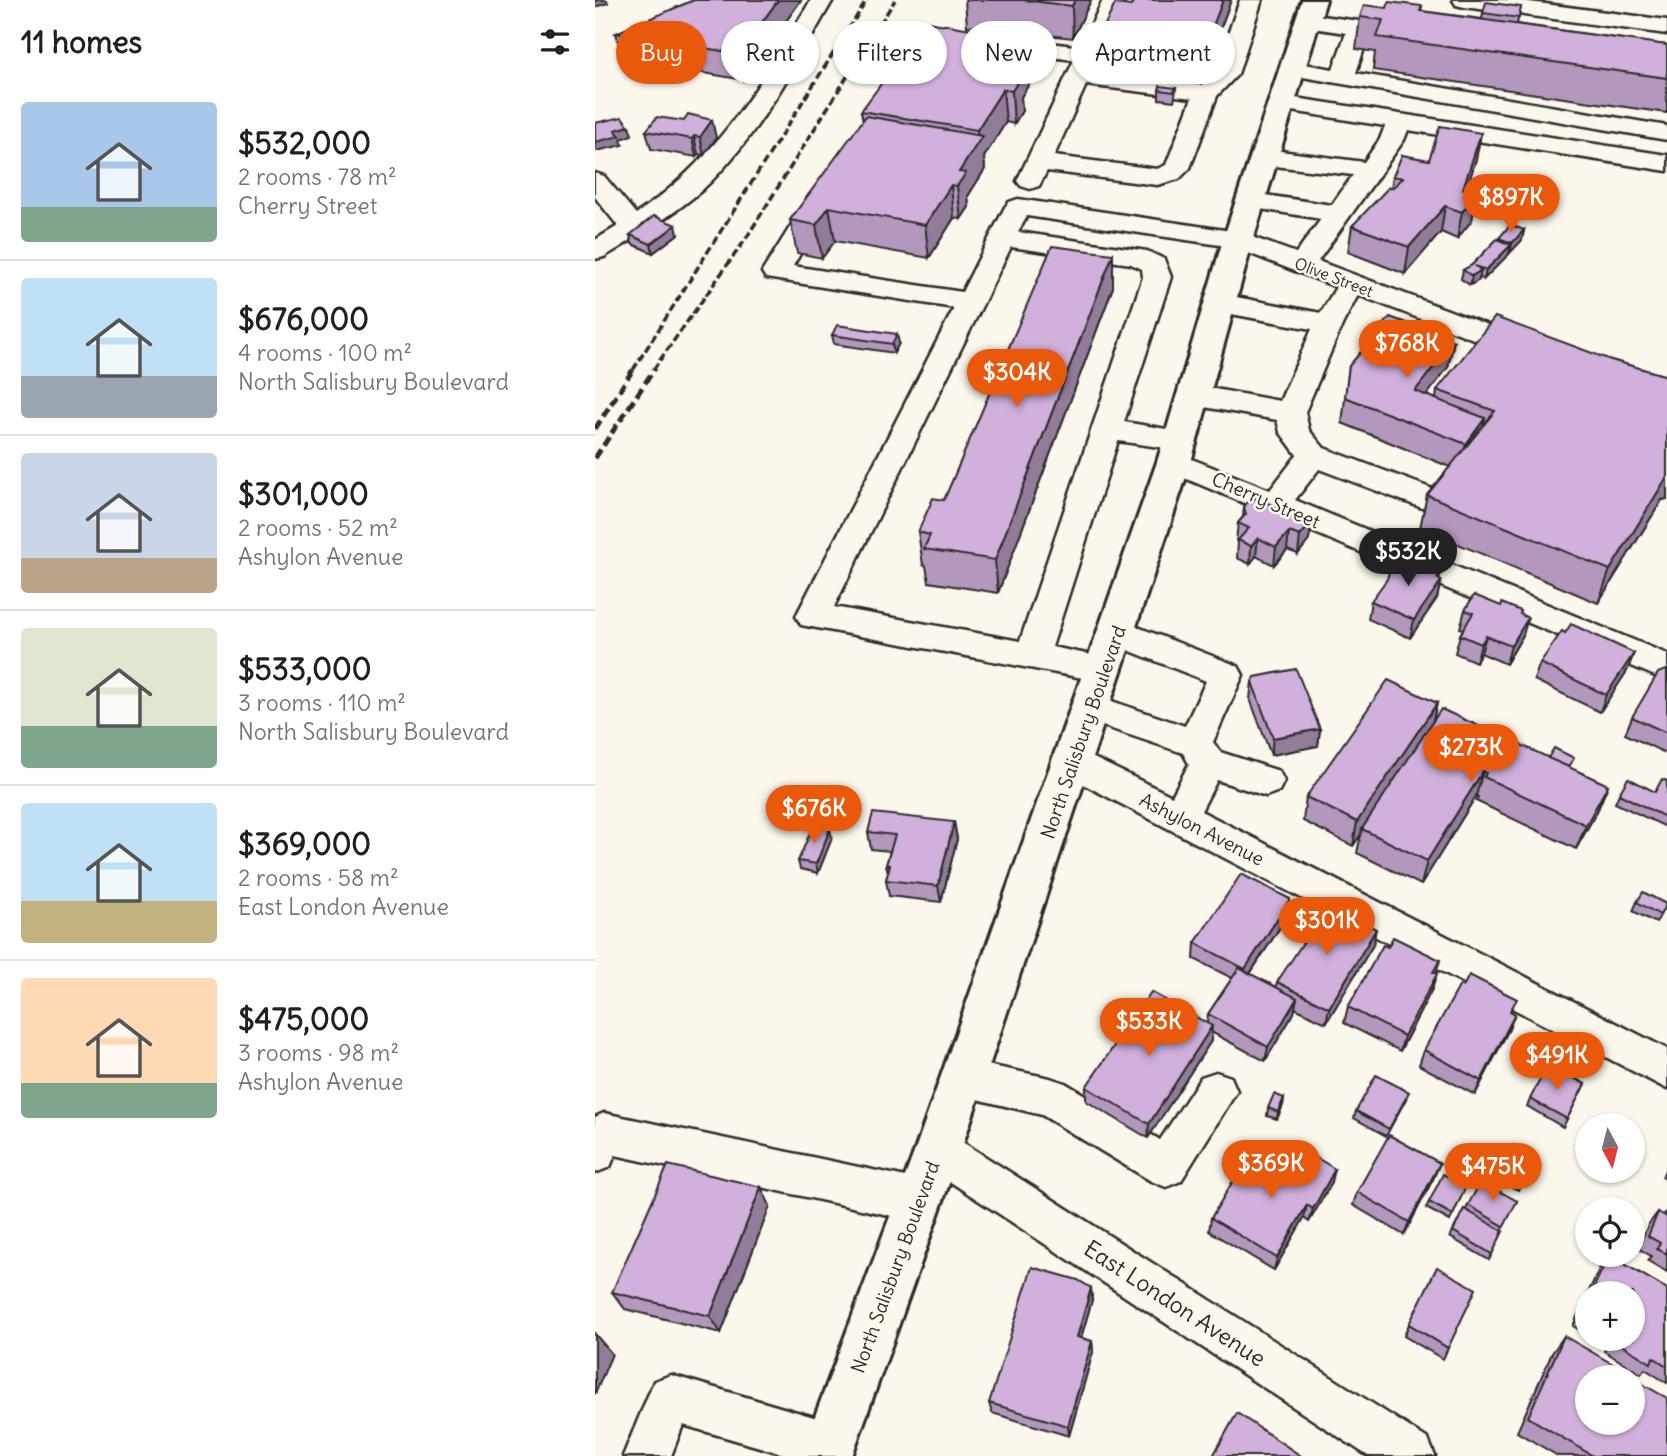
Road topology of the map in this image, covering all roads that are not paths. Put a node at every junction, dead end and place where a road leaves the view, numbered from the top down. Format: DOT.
graph roads {
  1 [pos="823,0"];
  2 [pos="1114,0"];
  3 [pos="1251,0"];
  4 [pos="1402,0"];
  5 [pos="1464,0"];
  6 [pos="1310,10"];
  7 [pos="1104,21"];
  8 [pos="1422,26"];
  9 [pos="1667,27"];
  10 [pos="1377,33"];
  11 [pos="1624,43"];
  12 [pos="1667,49"];
  13 [pos="1351,79"];
  14 [pos="1076,84"];
  15 [pos="1165,84"];
  16 [pos="1287,86"];
  17 [pos="1206,93"];
  18 [pos="1399,122"];
  19 [pos="1667,133"];
  20 [pos="1265,157"];
  21 [pos="1039,162"];
  22 [pos="1667,163"];
  23 [pos="1371,170"];
  24 [pos="834,176"];
  25 [pos="595,181"];
  26 [pos="1251,201"];
  27 [pos="1018,207"];
  28 [pos="1339,214"];
  29 [pos="1108,220"];
  30 [pos="634,228"];
  31 [pos="1002,238"];
  32 [pos="1238,240"];
  33 [pos="595,251"];
  34 [pos="1094,251"];
  35 [pos="1302,264"];
  36 [pos="970,302"];
  37 [pos="1220,303"];
  38 [pos="1340,303"];
  39 [pos="1555,359"];
  40 [pos="1193,395"];
  41 [pos="1290,412"];
  42 [pos="1107,430"];
  43 [pos="1177,451"];
  44 [pos="1313,456"];
  45 [pos="1422,497"];
  46 [pos="1276,505"];
  47 [pos="1117,632"];
  48 [pos="1033,656"];
  49 [pos="1667,668"];
  50 [pos="1104,669"];
  51 [pos="1091,708"];
  52 [pos="1202,753"];
  53 [pos="1073,762"];
  54 [pos="1266,780"];
  55 [pos="1179,817"];
  56 [pos="1667,1070"];
  57 [pos="963,1079"];
  58 [pos="1216,1091"];
  59 [pos="938,1150"];
  60 [pos="595,1153"];
  61 [pos="920,1200"];
  62 [pos="828,1450"];
  63 [pos="647,1456"];
  64 [pos="1411,1456"];
  1 -- 30 [label="street"];
  2 -- 7 [label="street"];
  3 -- 17 [label="street"];
  4 -- 10 [label="street"];
  5 -- 9 [label="street"];
  6 -- 10 [label="street"];
  6 -- 16 [label="main road, North Salisbury Boulevard"];
  8 -- 10 [label="street"];
  10 -- 13 [label="street"];
  11 -- 12 [label="street"];
  13 -- 16 [label="street"];
  13 -- 19 [label="street"];
  14 -- 21 [label="street"];
  15 -- 17 [label="street"];
  16 -- 18 [label="street"];
  16 -- 20 [label="main road, North Salisbury Boulevard"];
  17 -- 21 [label="street"];
  18 -- 22 [label="street"];
  18 -- 23 [label="street"];
  20 -- 23 [label="street"];
  20 -- 26 [label="main road, North Salisbury Boulevard"];
  21 -- 27 [label="street"];
  23 -- 28 [label="street"];
  24 -- 36 [label="street"];
  25 -- 30 [label="street"];
  26 -- 28 [label="street"];
  26 -- 32 [label="main road, North Salisbury Boulevard"];
  27 -- 29 [label="street, Olive Street"];
  27 -- 31 [label="street"];
  28 -- 35 [label="street"];
  29 -- 32 [label="street, Olive Street"];
  29 -- 34 [label="street"];
  30 -- 33 [label="street"];
  31 -- 34 [label="street"];
  31 -- 36 [label="street"];
  32 -- 35 [label="street, Olive Street"];
  32 -- 37 [label="main road, North Salisbury Boulevard"];
  34 -- 42 [label="street"];
  35 -- 38 [label="street, Olive Street"];
  36 -- 48 [label="street"];
  37 -- 38 [label="street"];
  37 -- 40 [label="main road, North Salisbury Boulevard"];
  38 -- 39 [label="street"];
  38 -- 41 [label="street"];
  40 -- 41 [label="street"];
  40 -- 43 [label="main road, North Salisbury Boulevard"];
  41 -- 44 [label="street"];
  42 -- 43 [label="street, Cherry Street"];
  42 -- 48 [label="street"];
  43 -- 46 [label="street, Cherry Street"];
  43 -- 47 [label="main road, North Salisbury Boulevard"];
  44 -- 45 [label="street"];
  44 -- 46 [label="street"];
  46 -- 49 [label="street, Cherry Street"];
  47 -- 50 [label="main road, North Salisbury Boulevard"];
  47 -- 52 [label="street"];
  48 -- 50 [label="street"];
  50 -- 51 [label="main road, North Salisbury Boulevard"];
  51 -- 52 [label="street"];
  51 -- 53 [label="main road, North Salisbury Boulevard"];
  52 -- 54 [label="street"];
  52 -- 55 [label="street"];
  53 -- 55 [label="street, Ashylon Avenue"];
  53 -- 57 [label="main road, North Salisbury Boulevard"];
  55 -- 56 [label="street, Ashylon Avenue"];
  57 -- 58 [label="street"];
  57 -- 59 [label="main road, North Salisbury Boulevard"];
  59 -- 61 [label="main road, North Salisbury Boulevard"];
  59 -- 64 [label="street, East London Avenue"];
  60 -- 61 [label="street"];
  61 -- 62 [label="main road, North Salisbury Boulevard"];
  62 -- 63 [label="street"];
}
